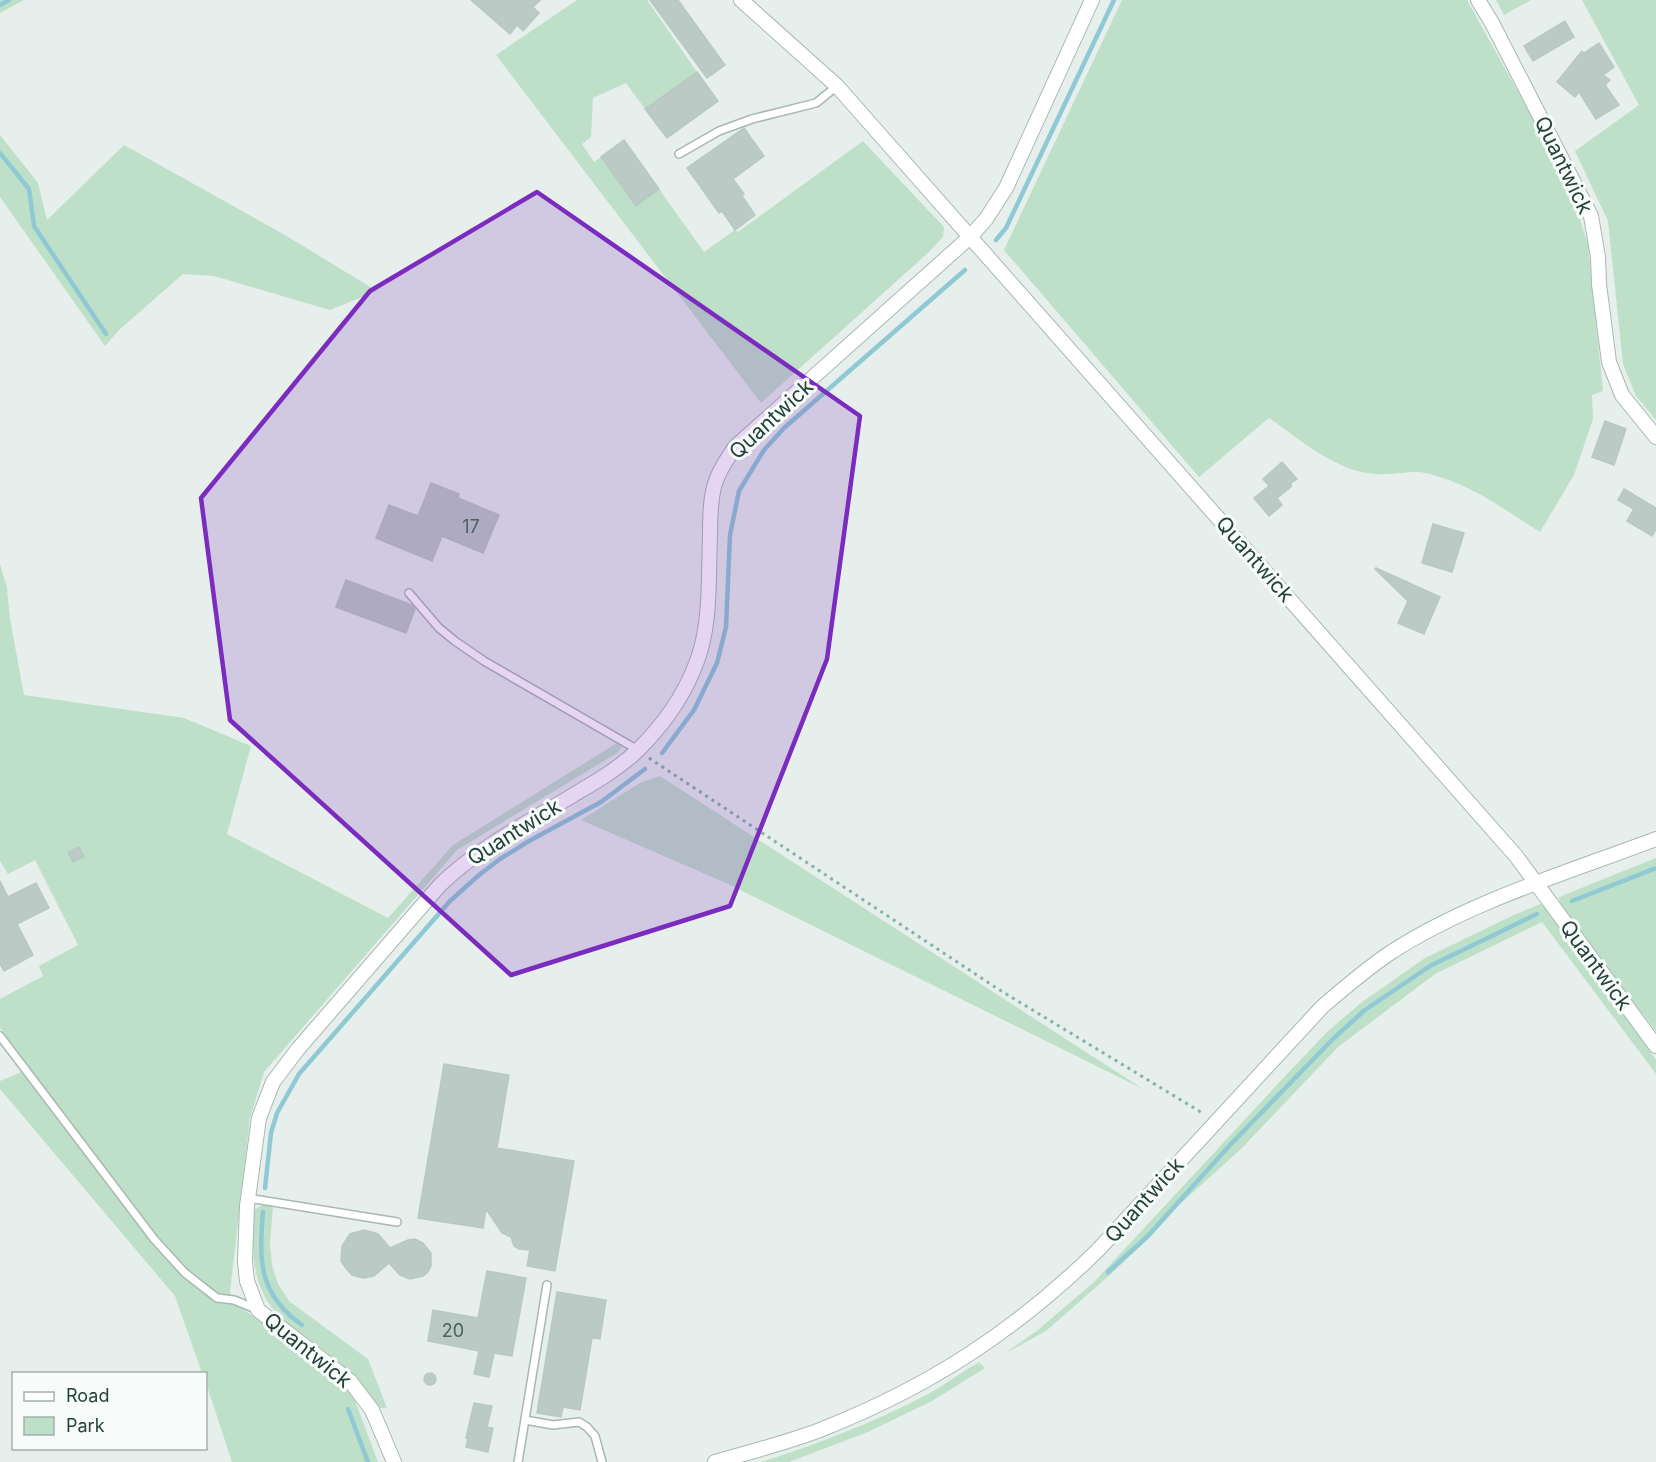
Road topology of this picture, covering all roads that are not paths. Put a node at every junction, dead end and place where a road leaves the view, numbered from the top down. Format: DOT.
graph roads {
  1 [pos="741,0"];
  2 [pos="1092,0"];
  3 [pos="1478,0"];
  4 [pos="837,86"];
  5 [pos="680,154"];
  6 [pos="971,236"];
  7 [pos="1656,437"];
  8 [pos="409,593"];
  9 [pos="638,750"];
  10 [pos="1656,839"];
  11 [pos="1536,884"];
  12 [pos="0,1036"];
  13 [pos="1656,1046"];
  14 [pos="248,1198"];
  15 [pos="397,1222"];
  16 [pos="547,1285"];
  17 [pos="258,1310"];
  18 [pos="525,1420"];
  19 [pos="394,1462"];
  20 [pos="518,1462"];
  21 [pos="602,1462"];
  22 [pos="715,1462"];
  1 -- 4 [label="street, Quantwick"];
  2 -- 6 [label="street, Quantwick"];
  3 -- 7 [label="street, Quantwick"];
  4 -- 5 [label="lane"];
  4 -- 6 [label="street, Quantwick"];
  6 -- 9 [label="street, Quantwick"];
  6 -- 11 [label="street, Quantwick"];
  8 -- 9 [label="lane"];
  9 -- 14 [label="street, Quantwick"];
  10 -- 11 [label="street, Quantwick"];
  11 -- 13 [label="street, Quantwick"];
  11 -- 22 [label="street, Quantwick"];
  12 -- 17 [label="lane"];
  14 -- 15 [label="lane"];
  14 -- 17 [label="street, Quantwick"];
  16 -- 18 [label="lane"];
  17 -- 19 [label="street, Quantwick"];
  18 -- 20 [label="lane"];
  18 -- 21 [label="lane"];
}
